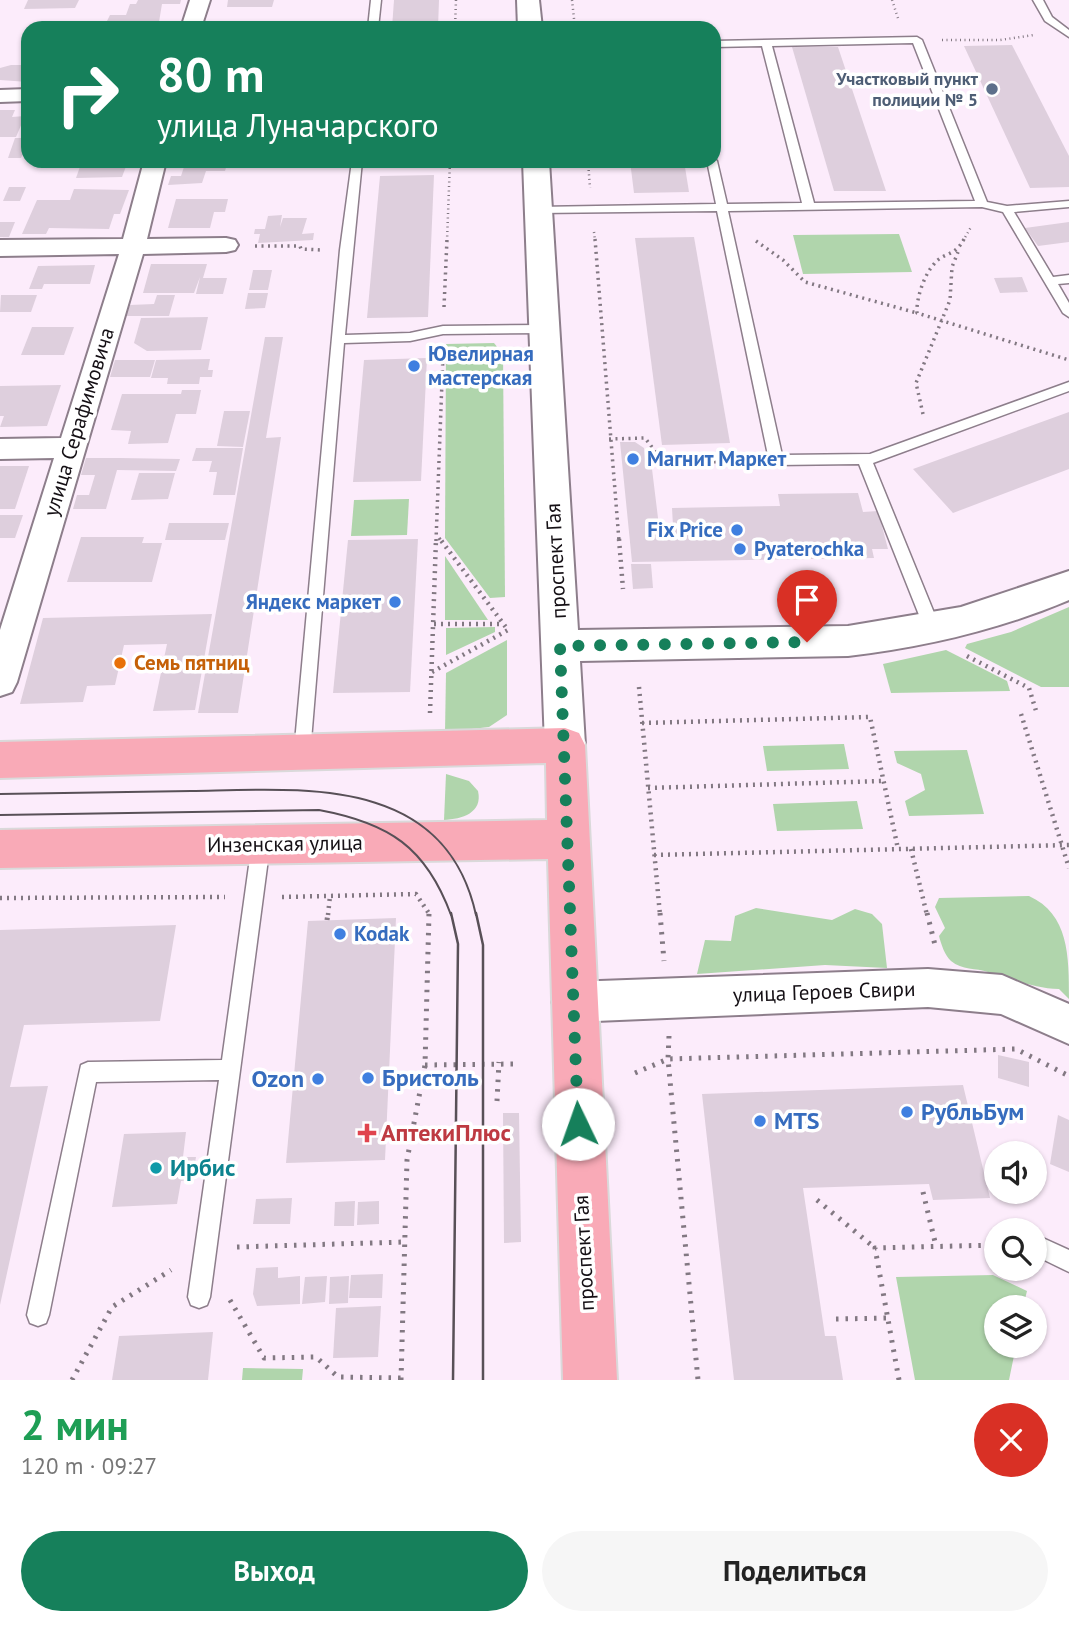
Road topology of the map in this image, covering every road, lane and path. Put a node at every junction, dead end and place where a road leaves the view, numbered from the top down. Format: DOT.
graph roads {
  1 [pos="200,0"];
  2 [pos="376,0"];
  3 [pos="456,0"];
  4 [pos="528,0"];
  5 [pos="572,0"];
  6 [pos="886,0"];
  7 [pos="1038,0"];
  8 [pos="893,6"];
  9 [pos="193,21"];
  10 [pos="374,21"];
  11 [pos="455,21"];
  12 [pos="530,21"];
  13 [pos="574,21"];
  14 [pos="1064,32"];
  15 [pos="916,40"];
  16 [pos="766,43"];
  17 [pos="721,44"];
  18 [pos="21,95"];
  19 [pos="0,96"];
  20 [pos="153,168"];
  21 [pos="356,168"];
  22 [pos="450,168"];
  23 [pos="536,168"];
  24 [pos="589,168"];
  25 [pos="713,168"];
  26 [pos="982,204"];
  27 [pos="1069,204"];
  28 [pos="810,207"];
  29 [pos="722,208"];
  30 [pos="738,208"];
  31 [pos="592,209"];
  32 [pos="1007,209"];
  33 [pos="538,210"];
  34 [pos="226,245"];
  35 [pos="133,247"];
  36 [pos="0,248"];
  37 [pos="346,250"];
  38 [pos="958,251"];
  39 [pos="1069,279"];
  40 [pos="1049,281"];
  41 [pos="1065,300"];
  42 [pos="917,313"];
  43 [pos="1069,313"];
  44 [pos="941,320"];
  45 [pos="545,329"];
  46 [pos="443,330"];
  47 [pos="339,339"];
  48 [pos="1069,359"];
  49 [pos="1069,386"];
  50 [pos="941,433"];
  51 [pos="609,439"];
  52 [pos="0,449"];
  53 [pos="72,449"];
  54 [pos="871,459"];
  55 [pos="776,460"];
  56 [pos="439,537"];
  57 [pos="1069,585"];
  58 [pos="623,589"];
  59 [pos="434,624"];
  60 [pos="503,624"];
  61 [pos="933,630"];
  62 [pos="560,646"];
  63 [pos="432,673"];
  64 [pos="0,682"];
  65 [pos="639,687"];
  66 [pos="1021,714"];
  67 [pos="1037,714"];
  68 [pos="430,717"];
  69 [pos="642,723"];
  70 [pos="565,745"];
  71 [pos="302,753"];
  72 [pos="0,760"];
  73 [pos="883,781"];
  74 [pos="648,788"];
  75 [pos="569,839"];
  76 [pos="261,844"];
  77 [pos="1062,845"];
  78 [pos="1069,845"];
  79 [pos="911,848"];
  80 [pos="0,849"];
  81 [pos="898,849"];
  82 [pos="654,855"];
  83 [pos="1069,868"];
  84 [pos="330,896"];
  85 [pos="254,897"];
  86 [pos="0,898"];
  87 [pos="327,920"];
  88 [pos="937,952"];
  89 [pos="665,974"];
  90 [pos="572,1002"];
  91 [pos="1069,1024"];
  92 [pos="668,1059"];
  93 [pos="499,1062"];
  94 [pos="513,1064"];
  95 [pos="425,1065"];
  96 [pos="231,1070"];
  97 [pos="635,1073"];
  98 [pos="1069,1076"];
  99 [pos="497,1101"];
  100 [pos="923,1192"];
  101 [pos="817,1200"];
  102 [pos="984,1245"];
  103 [pos="936,1246"];
  104 [pos="875,1248"];
  105 [pos="1047,1250"];
  106 [pos="1069,1261"];
  107 [pos="199,1297"];
  108 [pos="38,1315"];
  109 [pos="888,1318"];
  110 [pos="836,1319"];
  111 [pos="401,1379"];
  112 [pos="590,1380"];
  113 [pos="698,1380"];
  114 [pos="899,1380"];
  1 -- 9 [label="street"];
  2 -- 10 [label="lane"];
  3 -- 11 [label="path"];
  4 -- 12 [label="main road"];
  5 -- 13 [label="path"];
  6 -- 8 [label="path"];
  7 -- 14 [label="lane"];
  14 -- 15 [label="path"];
  15 -- 16 [label="lane"];
  15 -- 26 [label="lane"];
  16 -- 17 [label="lane"];
  16 -- 28 [label="lane"];
  18 -- 19 [label="street"];
  20 -- 35 [label="street, улица Серафимовича"];
  21 -- 37 [label="lane"];
  22 -- 46 [label="path"];
  23 -- 33 [label="main road, проспект Гая"];
  24 -- 31 [label="path"];
  25 -- 29 [label="lane"];
  26 -- 28 [label="lane"];
  26 -- 32 [label="lane"];
  26 -- 38 [label="path"];
  27 -- 32 [label="lane"];
  28 -- 30 [label="lane"];
  29 -- 30 [label="lane"];
  29 -- 31 [label="lane"];
  29 -- 55 [label="lane"];
  30 -- 42 [label="path"];
  31 -- 33 [label="lane"];
  31 -- 51 [label="path"];
  32 -- 40 [label="lane"];
  33 -- 45 [label="main road, проспект Гая"];
  34 -- 35 [label="street"];
  34 -- 37 [label="path"];
  35 -- 36 [label="street"];
  35 -- 53 [label="street, улица Серафимовича"];
  37 -- 47 [label="lane"];
  38 -- 42 [label="path"];
  38 -- 44 [label="path"];
  39 -- 40 [label="lane"];
  40 -- 41 [label="lane"];
  41 -- 43 [label="lane"];
  42 -- 44 [label="path"];
  44 -- 48 [label="path"];
  44 -- 50 [label="path"];
  45 -- 46 [label="lane"];
  45 -- 62 [label="main road, проспект Гая"];
  46 -- 47 [label="lane"];
  46 -- 56 [label="path"];
  47 -- 71 [label="lane"];
  49 -- 50 [label="lane"];
  50 -- 54 [label="lane"];
  51 -- 55 [label="path"];
  51 -- 58 [label="path"];
  52 -- 53 [label="street"];
  53 -- 64 [label="street, улица Серафимовича"];
  54 -- 55 [label="lane"];
  54 -- 61 [label="lane"];
  56 -- 59 [label="path"];
  56 -- 60 [label="path"];
  57 -- 61 [label="main road"];
  59 -- 60 [label="path"];
  59 -- 63 [label="path"];
  60 -- 63 [label="path"];
  61 -- 62 [label="main road"];
  61 -- 67 [label="path"];
  62 -- 70 [label="main road, проспект Гая"];
  63 -- 68 [label="path"];
  65 -- 69 [label="path"];
  66 -- 77 [label="path"];
  69 -- 73 [label="path"];
  69 -- 74 [label="path"];
  70 -- 71 [label="main road"];
  70 -- 75 [label="main road, проспект Гая"];
  71 -- 72 [label="main road"];
  73 -- 74 [label="path"];
  73 -- 81 [label="path"];
  74 -- 82 [label="path"];
  75 -- 76 [label="main road, Инзенская улица"];
  75 -- 90 [label="main road, проспект Гая"];
  76 -- 80 [label="main road, Инзенская улица"];
  76 -- 85 [label="lane"];
  77 -- 78 [label="path"];
  77 -- 79 [label="path"];
  77 -- 83 [label="path"];
  79 -- 81 [label="path"];
  79 -- 88 [label="path"];
  81 -- 82 [label="path"];
  82 -- 89 [label="path"];
  84 -- 85 [label="path"];
  84 -- 87 [label="path"];
  84 -- 95 [label="path"];
  85 -- 86 [label="path"];
  85 -- 96 [label="lane"];
  90 -- 91 [label="street, улица Героев Свири"];
  90 -- 112 [label="main road, проспект Гая"];
  92 -- 97 [label="path"];
  92 -- 98 [label="path"];
  92 -- 113 [label="path"];
  93 -- 94 [label="path"];
  93 -- 95 [label="path"];
  93 -- 99 [label="path"];
  95 -- 111 [label="path"];
  96 -- 107 [label="lane"];
  96 -- 108 [label="lane"];
  100 -- 103 [label="path"];
  101 -- 104 [label="path"];
  102 -- 103 [label="path"];
  103 -- 104 [label="path"];
  104 -- 109 [label="path"];
  105 -- 106 [label="lane"];
  107 -- 111 [label="path"];
  109 -- 110 [label="path"];
  109 -- 114 [label="path"];
}
